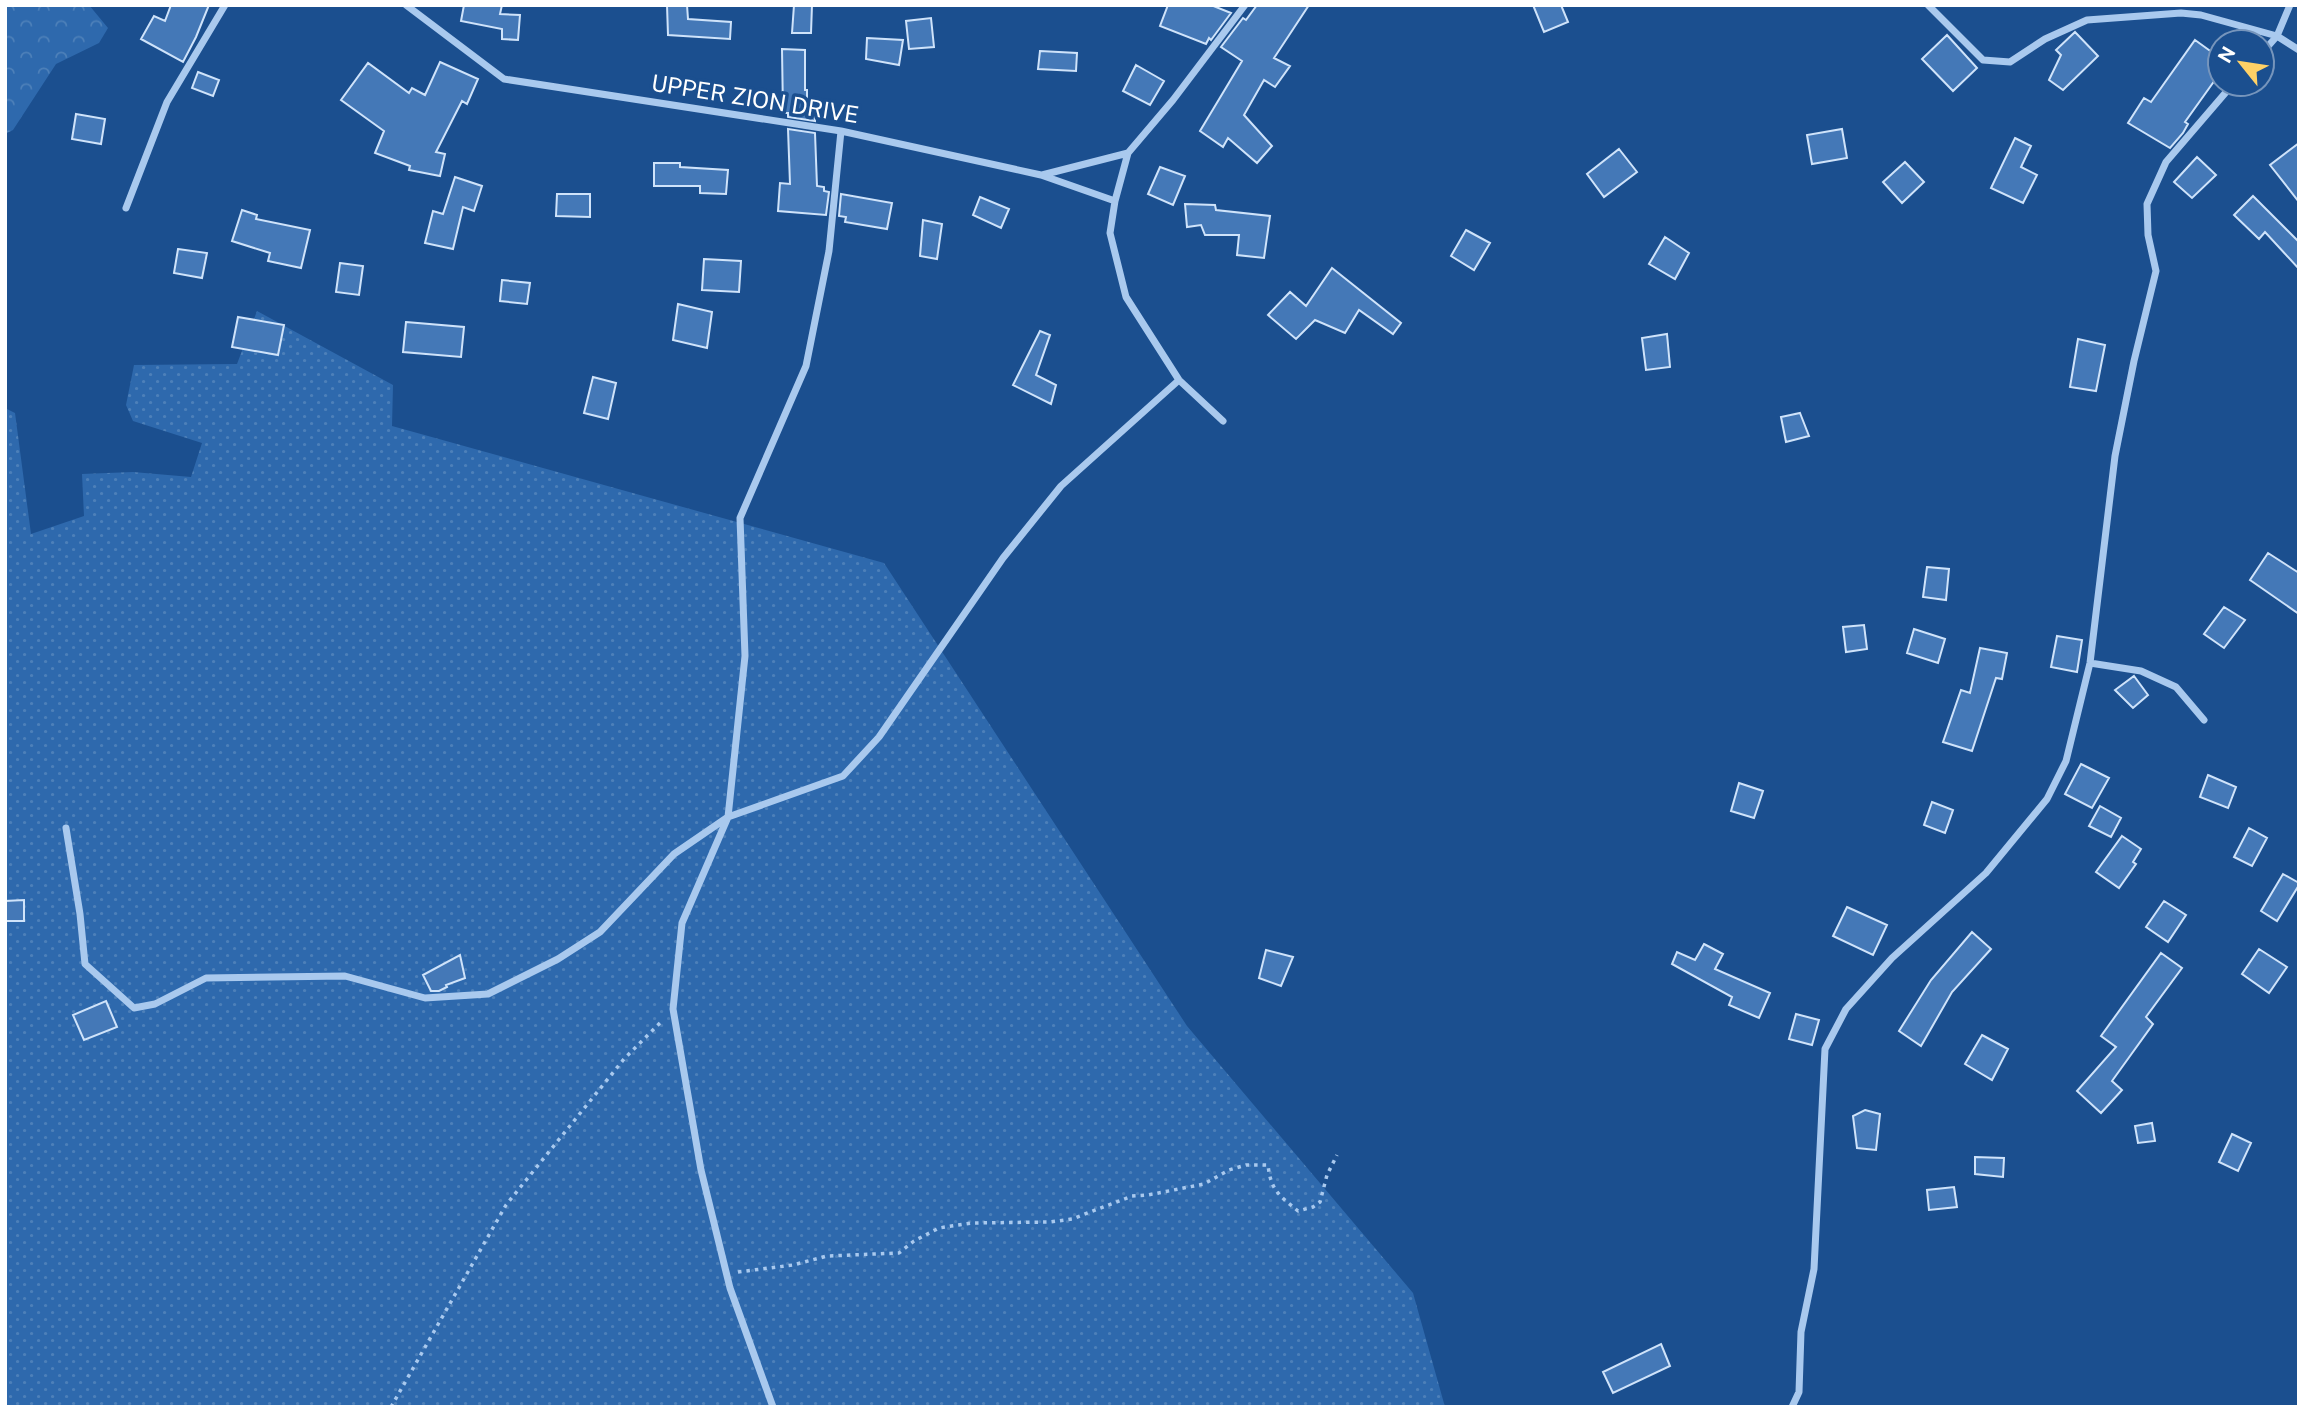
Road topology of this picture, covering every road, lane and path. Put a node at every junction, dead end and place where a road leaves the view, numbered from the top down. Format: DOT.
graph roads {
  1 [pos="225,5"];
  2 [pos="406,5"];
  3 [pos="1245,5"];
  4 [pos="1928,5"];
  5 [pos="2290,5"];
  6 [pos="2277,36"];
  7 [pos="2299,50"];
  8 [pos="2222,98"];
  9 [pos="841,131"];
  10 [pos="1128,153"];
  11 [pos="1041,175"];
  12 [pos="1115,201"];
  13 [pos="126,208"];
  14 [pos="1179,380"];
  15 [pos="1223,421"];
  16 [pos="2090,663"];
  17 [pos="2204,720"];
  18 [pos="728,817"];
  19 [pos="66,828"];
  20 [pos="673,1009"];
  21 [pos="1337,1155"];
  22 [pos="726,1273"];
  23 [pos="391,1407"];
  24 [pos="773,1407"];
  25 [pos="1792,1407"];
  1 -- 13 [label="street"];
  2 -- 9 [label="street, UPPER ZION DRIVE"];
  3 -- 10 [label="street"];
  4 -- 6 [label="street"];
  5 -- 6 [label="street"];
  6 -- 7 [label="street"];
  8 -- 16 [label="street"];
  9 -- 11 [label="street, UPPER ZION DRIVE"];
  9 -- 18 [label="street"];
  10 -- 11 [label="street"];
  10 -- 12 [label="street"];
  11 -- 12 [label="street, UPPER ZION DRIVE"];
  12 -- 14 [label="street"];
  14 -- 15 [label="street"];
  14 -- 18 [label="street"];
  16 -- 17 [label="street"];
  16 -- 25 [label="street"];
  18 -- 19 [label="street"];
  18 -- 20 [label="street"];
  20 -- 22 [label="street"];
  20 -- 23 [label="path"];
  21 -- 22 [label="path"];
  22 -- 24 [label="street"];
}
